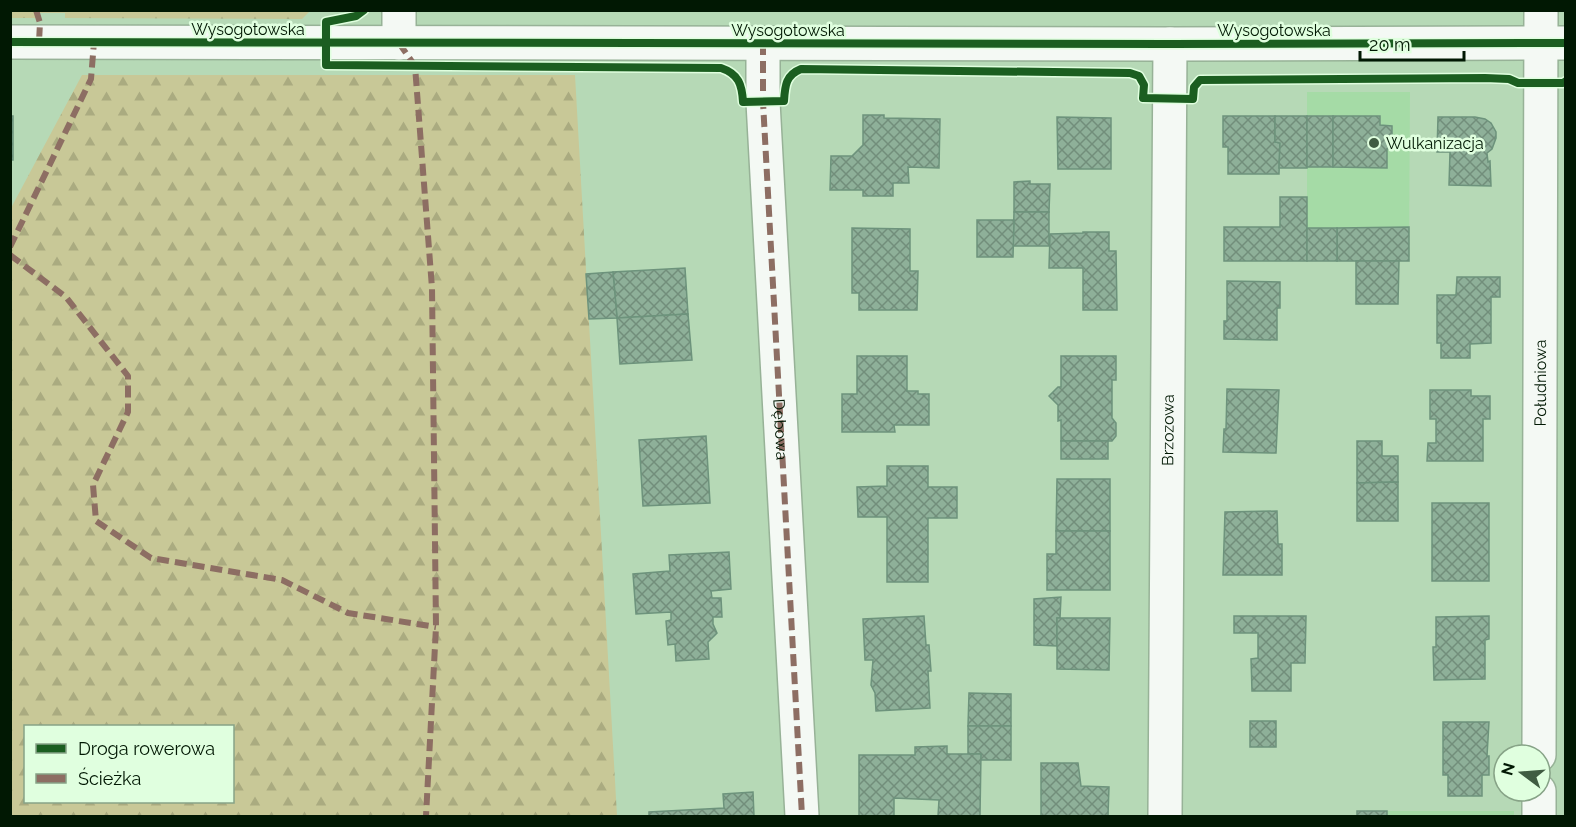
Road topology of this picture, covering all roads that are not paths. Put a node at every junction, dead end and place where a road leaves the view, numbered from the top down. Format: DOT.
graph roads {
  1 [pos="399,10"];
  2 [pos="1541,10"];
  3 [pos="10,42"];
  4 [pos="399,43"];
  5 [pos="763,43"];
  6 [pos="1553,43"];
  7 [pos="1170,44"];
  8 [pos="1553,449"];
  9 [pos="1540,743"];
  10 [pos="802,816"];
  11 [pos="1166,816"];
  1 -- 4 [label="street"];
  2 -- 6 [label="street, Południowa"];
  3 -- 4 [label="street, Wysogotowska"];
  4 -- 5 [label="street, Wysogotowska"];
  5 -- 7 [label="street, Wysogotowska"];
  5 -- 10 [label="street, Dębowa"];
  6 -- 7 [label="street, Wysogotowska"];
  6 -- 8 [label="street, Południowa"];
  7 -- 11 [label="street, Brzozowa"];
  8 -- 9 [label="street, Południowa"];
}
